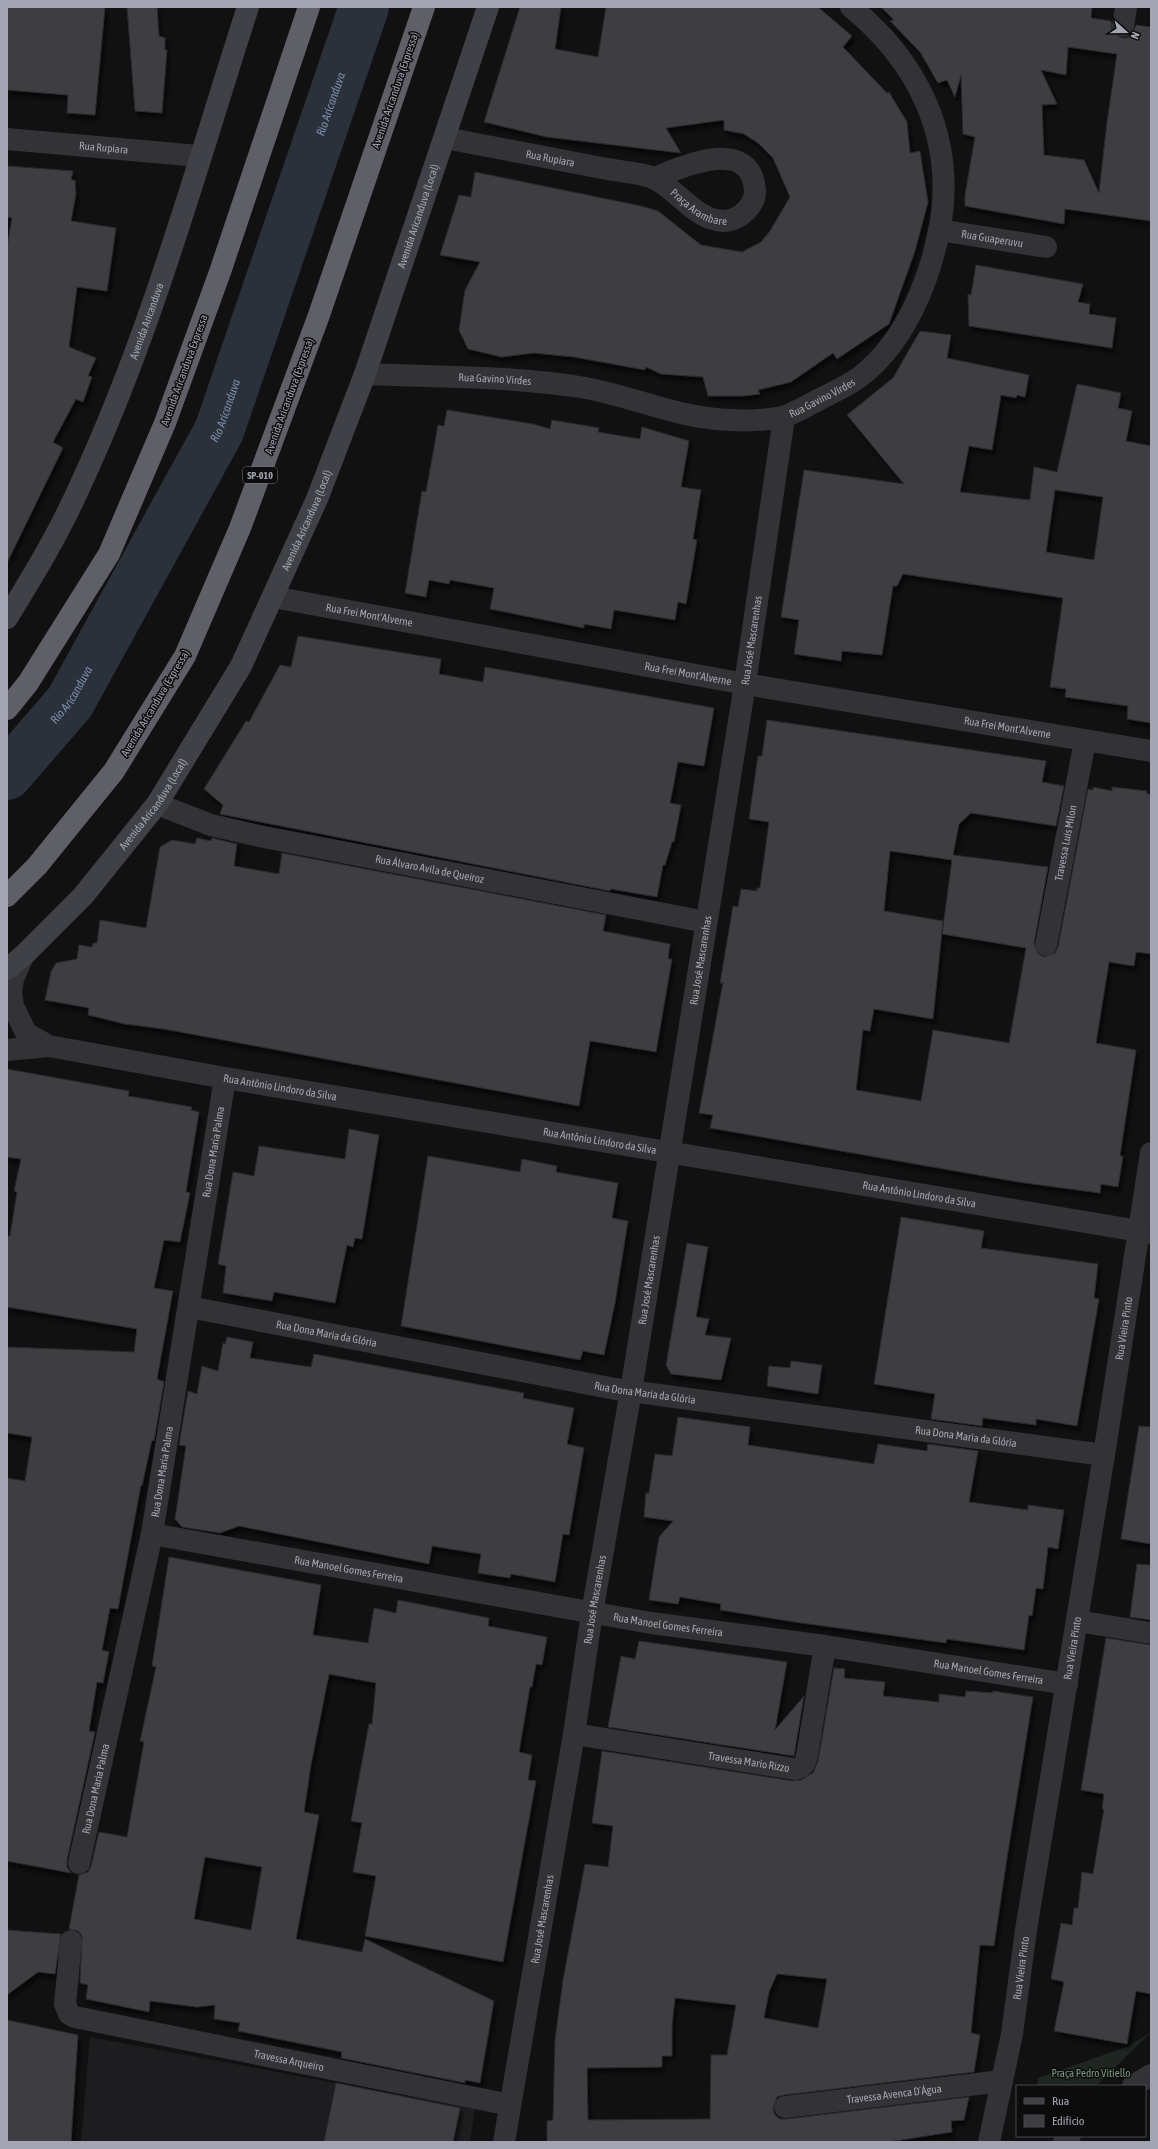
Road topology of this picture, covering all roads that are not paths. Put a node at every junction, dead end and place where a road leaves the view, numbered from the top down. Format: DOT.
graph roads {
  1 [pos="248,7"];
  2 [pos="308,7"];
  3 [pos="424,7"];
  4 [pos="488,7"];
  5 [pos="851,7"];
  6 [pos="7,138"];
  7 [pos="445,138"];
  8 [pos="199,156"];
  9 [pos="655,178"];
  10 [pos="939,230"];
  11 [pos="1046,247"];
  12 [pos="364,374"];
  13 [pos="784,417"];
  14 [pos="273,597"];
  15 [pos="7,618"];
  16 [pos="745,684"];
  17 [pos="7,709"];
  18 [pos="1085,741"];
  19 [pos="1151,750"];
  20 [pos="157,804"];
  21 [pos="7,896"];
  22 [pos="706,922"];
  23 [pos="1046,945"];
  24 [pos="15,963"];
  25 [pos="49,1046"];
  26 [pos="7,1050"];
  27 [pos="225,1078"];
  28 [pos="670,1152"];
  29 [pos="1151,1153"];
  30 [pos="1145,1232"];
  31 [pos="189,1307"];
  32 [pos="631,1391"];
  33 [pos="1104,1455"];
  34 [pos="152,1534"];
  35 [pos="592,1613"];
  36 [pos="1077,1621"];
  37 [pos="1151,1633"];
  38 [pos="825,1646"];
  39 [pos="1066,1684"];
  40 [pos="574,1734"];
  41 [pos="79,1863"];
  42 [pos="71,1941"];
  43 [pos="1151,2075"];
  44 [pos="1002,2080"];
  45 [pos="1134,2085"];
  46 [pos="510,2105"];
  47 [pos="786,2107"];
  48 [pos="504,2142"];
  49 [pos="989,2142"];
  1 -- 8 [label="main road, Avenida Aricanduva"];
  2 -- 17 [label="highway, Avenida Aricanduva Expressa"];
  3 -- 21 [label="highway, Avenida Aricanduva (Expressa) / SP-010"];
  4 -- 7 [label="main road, Avenida Aricanduva (Local)"];
  5 -- 10 [label="street, Rua Gavino Virdes"];
  6 -- 8 [label="street, Rua Rupiara"];
  7 -- 9 [label="street, Rua Rupiara"];
  7 -- 12 [label="main road, Avenida Aricanduva (Local)"];
  8 -- 15 [label="main road, Avenida Aricanduva"];
  10 -- 11 [label="street, Rua Guaperuvu"];
  10 -- 13 [label="street, Rua Gavino Virdes"];
  12 -- 13 [label="street, Rua Gavino Virdes"];
  12 -- 14 [label="main road, Avenida Aricanduva (Local)"];
  13 -- 16 [label="street, Rua José Mascarenhas"];
  14 -- 16 [label="street, Rua Frei Mont'Alverne"];
  14 -- 20 [label="main road, Avenida Aricanduva (Local)"];
  16 -- 18 [label="street, Rua Frei Mont'Alverne"];
  16 -- 22 [label="street, Rua José Mascarenhas"];
  18 -- 19 [label="street, Rua Frei Mont'Alverne"];
  18 -- 23 [label="street, Travessa Luis Milon"];
  20 -- 22 [label="street, Rua Álvaro Avila de Queiroz"];
  20 -- 24 [label="main road, Avenida Aricanduva (Local)"];
  22 -- 28 [label="street, Rua José Mascarenhas"];
  24 -- 25 [label="street, Rua Antônio Lindoro da Silva"];
  25 -- 26 [label="street, Rua Antônio Lindoro da Silva"];
  25 -- 27 [label="street, Rua Antônio Lindoro da Silva"];
  27 -- 28 [label="street, Rua Antônio Lindoro da Silva"];
  27 -- 31 [label="street, Rua Dona Maria Palma"];
  28 -- 30 [label="street, Rua Antônio Lindoro da Silva"];
  28 -- 32 [label="street, Rua José Mascarenhas"];
  29 -- 30 [label="street, Rua Vieira Pinto"];
  30 -- 33 [label="street, Rua Vieira Pinto"];
  31 -- 32 [label="street, Rua Dona Maria da Glória"];
  31 -- 34 [label="street, Rua Dona Maria Palma"];
  32 -- 33 [label="street, Rua Dona Maria da Glória"];
  32 -- 35 [label="street, Rua José Mascarenhas"];
  33 -- 36 [label="street, Rua Vieira Pinto"];
  34 -- 35 [label="street, Rua Manoel Gomes Ferreira"];
  34 -- 41 [label="street, Rua Dona Maria Palma"];
  35 -- 38 [label="street, Rua Manoel Gomes Ferreira"];
  35 -- 40 [label="street, Rua José Mascarenhas"];
  36 -- 37 [label="street"];
  36 -- 39 [label="street, Rua Vieira Pinto"];
  38 -- 39 [label="street, Rua Manoel Gomes Ferreira"];
  38 -- 40 [label="street, Travessa Mario Rizzo"];
  39 -- 44 [label="street, Rua Vieira Pinto"];
  40 -- 46 [label="street, Rua José Mascarenhas"];
  42 -- 46 [label="street, Travessa Arqueiro"];
  43 -- 45 [label="street"];
  44 -- 47 [label="street, Travessa Avenca D´Água"];
  44 -- 49 [label="street, Rua Vieira Pinto"];
  46 -- 48 [label="street, Rua José Mascarenhas"];
}
